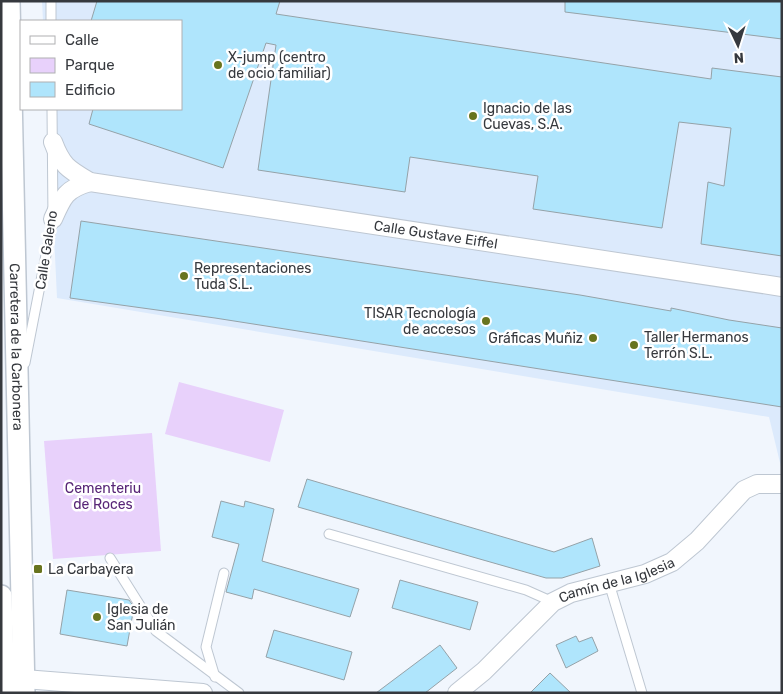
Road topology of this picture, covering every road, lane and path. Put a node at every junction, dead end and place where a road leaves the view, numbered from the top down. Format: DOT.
graph roads {
  1 [pos="9,1"];
  2 [pos="51,1"];
  3 [pos="51,20"];
  4 [pos="52,110"];
  5 [pos="53,142"];
  6 [pos="90,182"];
  7 [pos="53,219"];
  8 [pos="782,287"];
  9 [pos="18,390"];
  10 [pos="782,484"];
  11 [pos="329,534"];
  12 [pos="110,558"];
  13 [pos="224,572"];
  14 [pos="609,583"];
  15 [pos="1,596"];
  16 [pos="553,602"];
  17 [pos="2,635"];
  18 [pos="215,677"];
  19 [pos="24,686"];
  20 [pos="4,693"];
  21 [pos="203,693"];
  22 [pos="239,693"];
  23 [pos="457,693"];
  24 [pos="642,693"];
  1 -- 9 [label="street, Carretera de la Carbonera"];
  2 -- 3 [label="lane"];
  4 -- 5 [label="lane, Calle Galeno"];
  5 -- 6 [label="street, Calle Gustave Eiffel"];
  5 -- 7 [label="lane, Calle Galeno"];
  6 -- 7 [label="street"];
  6 -- 8 [label="street, Calle Gustave Eiffel"];
  7 -- 9 [label="lane, Calle Galeno"];
  9 -- 19 [label="street, Carretera de la Carbonera"];
  10 -- 14 [label="street, Camín de la Iglesia"];
  11 -- 16 [label="lane"];
  12 -- 18 [label="lane"];
  13 -- 18 [label="lane"];
  14 -- 16 [label="street, Camín de la Iglesia"];
  14 -- 24 [label="lane"];
  15 -- 17 [label="street"];
  16 -- 23 [label="street, Camín de la Iglesia"];
  17 -- 20 [label="street"];
  18 -- 22 [label="lane"];
  19 -- 21 [label="street"];
}
